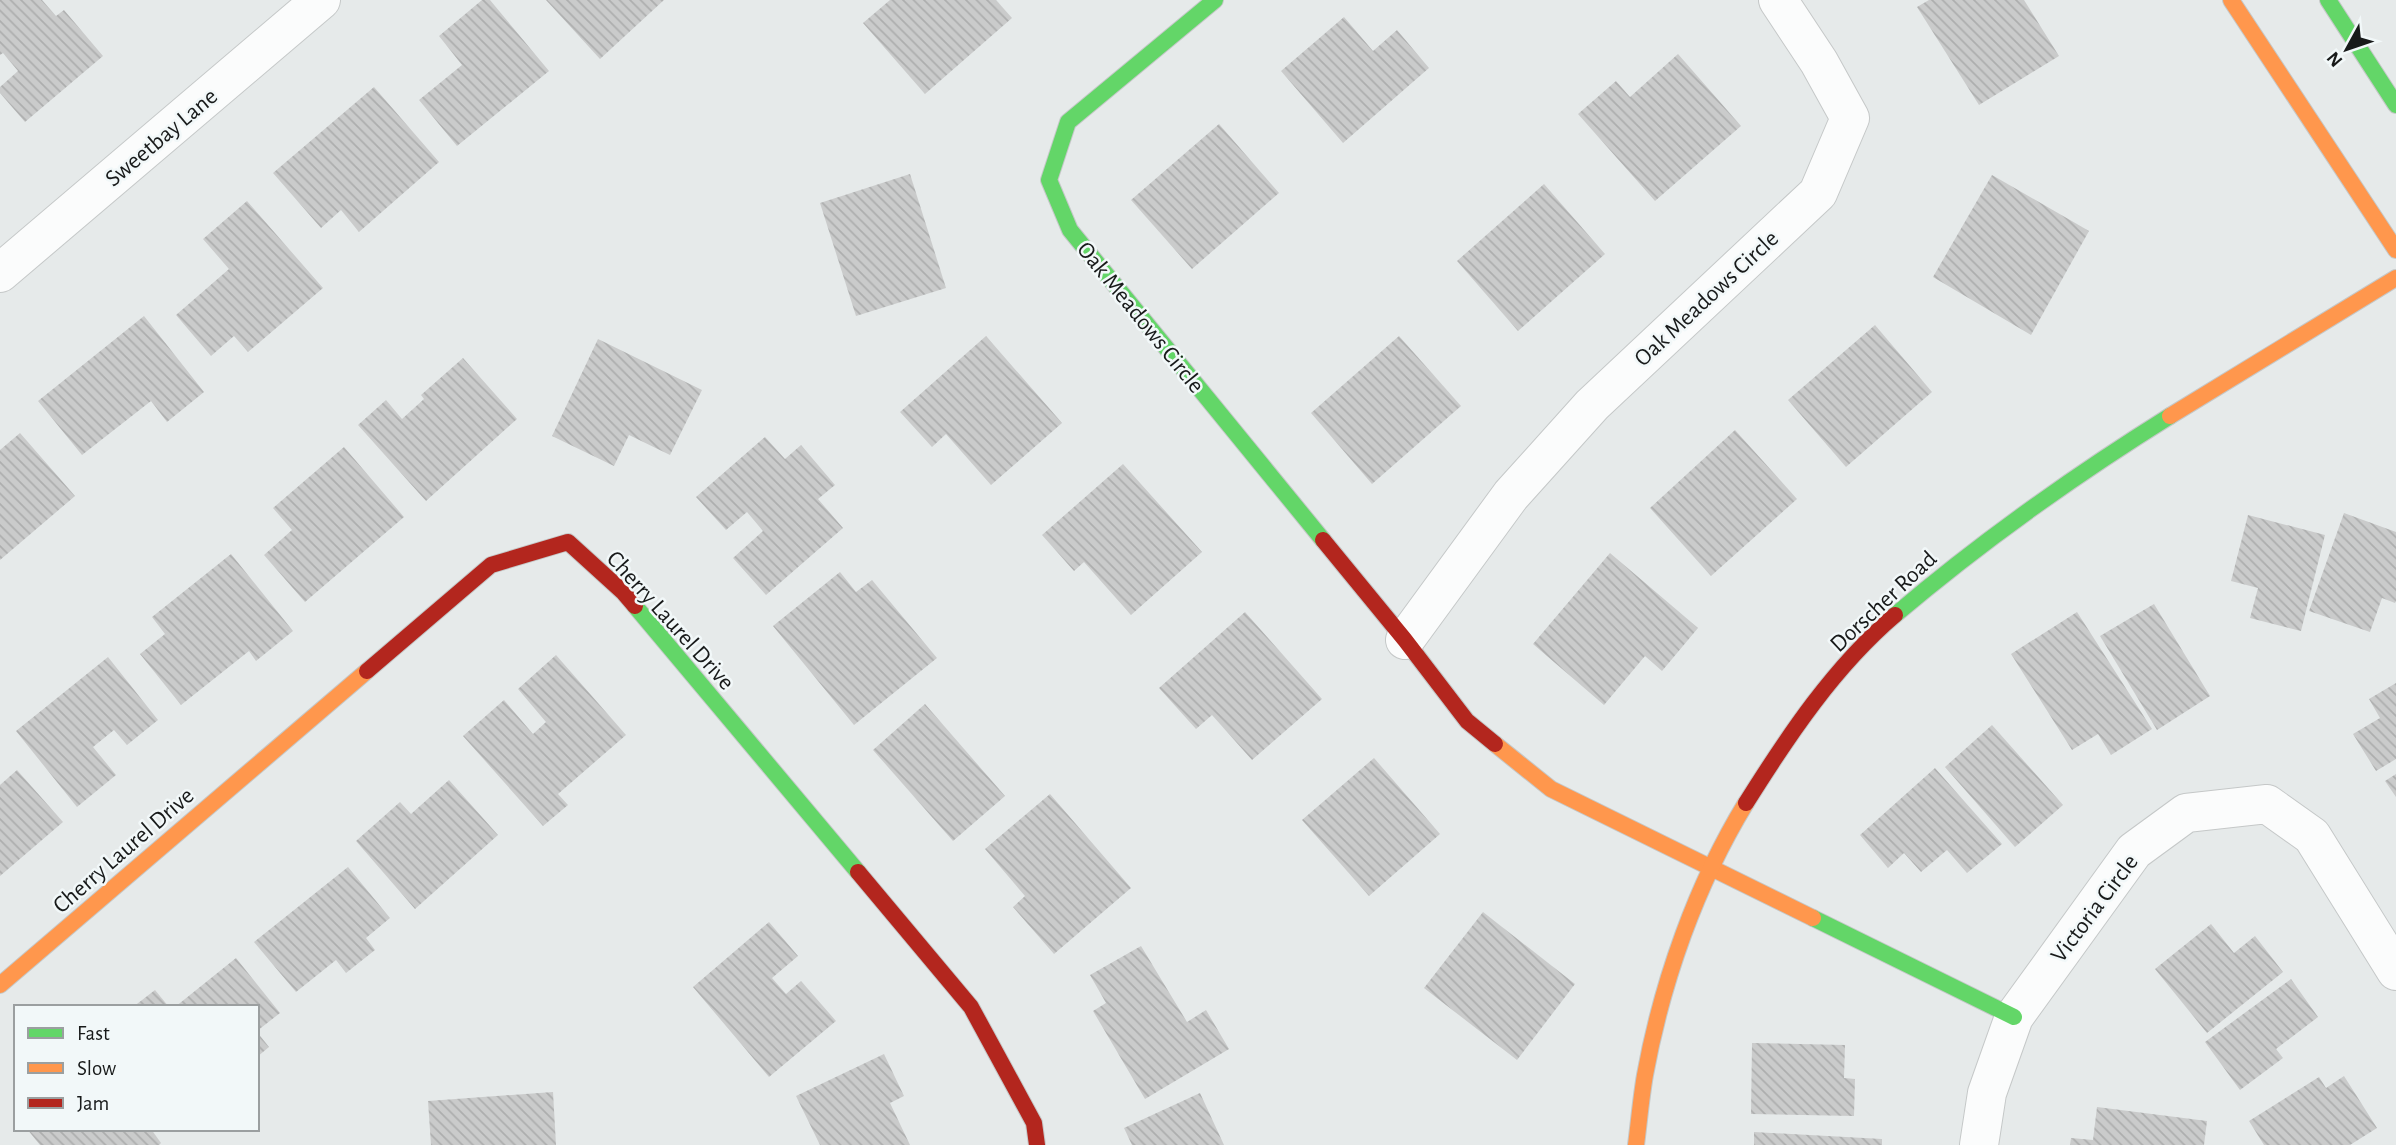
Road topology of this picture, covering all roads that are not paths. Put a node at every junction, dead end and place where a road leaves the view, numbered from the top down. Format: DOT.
graph roads {
  1 [pos="321,0"];
  2 [pos="1215,0"];
  3 [pos="1778,0"];
  4 [pos="2231,0"];
  5 [pos="2328,0"];
  6 [pos="2396,105"];
  7 [pos="2396,250"];
  8 [pos="3,264"];
  9 [pos="2396,278"];
  10 [pos="1405,640"];
  11 [pos="1712,866"];
  12 [pos="2396,971"];
  13 [pos="0,985"];
  14 [pos="2014,1017"];
  15 [pos="1037,1145"];
  16 [pos="1636,1145"];
  17 [pos="1979,1145"];
  1 -- 8 [label="street, Sweetbay Lane"];
  2 -- 10 [label="street, Oak Meadows Circle"];
  3 -- 10 [label="street, Oak Meadows Circle"];
  4 -- 7 [label="street"];
  5 -- 6 [label="street"];
  9 -- 11 [label="street, Dorscher Road"];
  10 -- 11 [label="street, Oak Meadows Circle"];
  11 -- 14 [label="street"];
  11 -- 16 [label="street, Dorscher Road"];
  12 -- 14 [label="street, Victoria Circle"];
  13 -- 15 [label="street, Cherry Laurel Drive"];
  14 -- 17 [label="street, Victoria Circle"];
}
